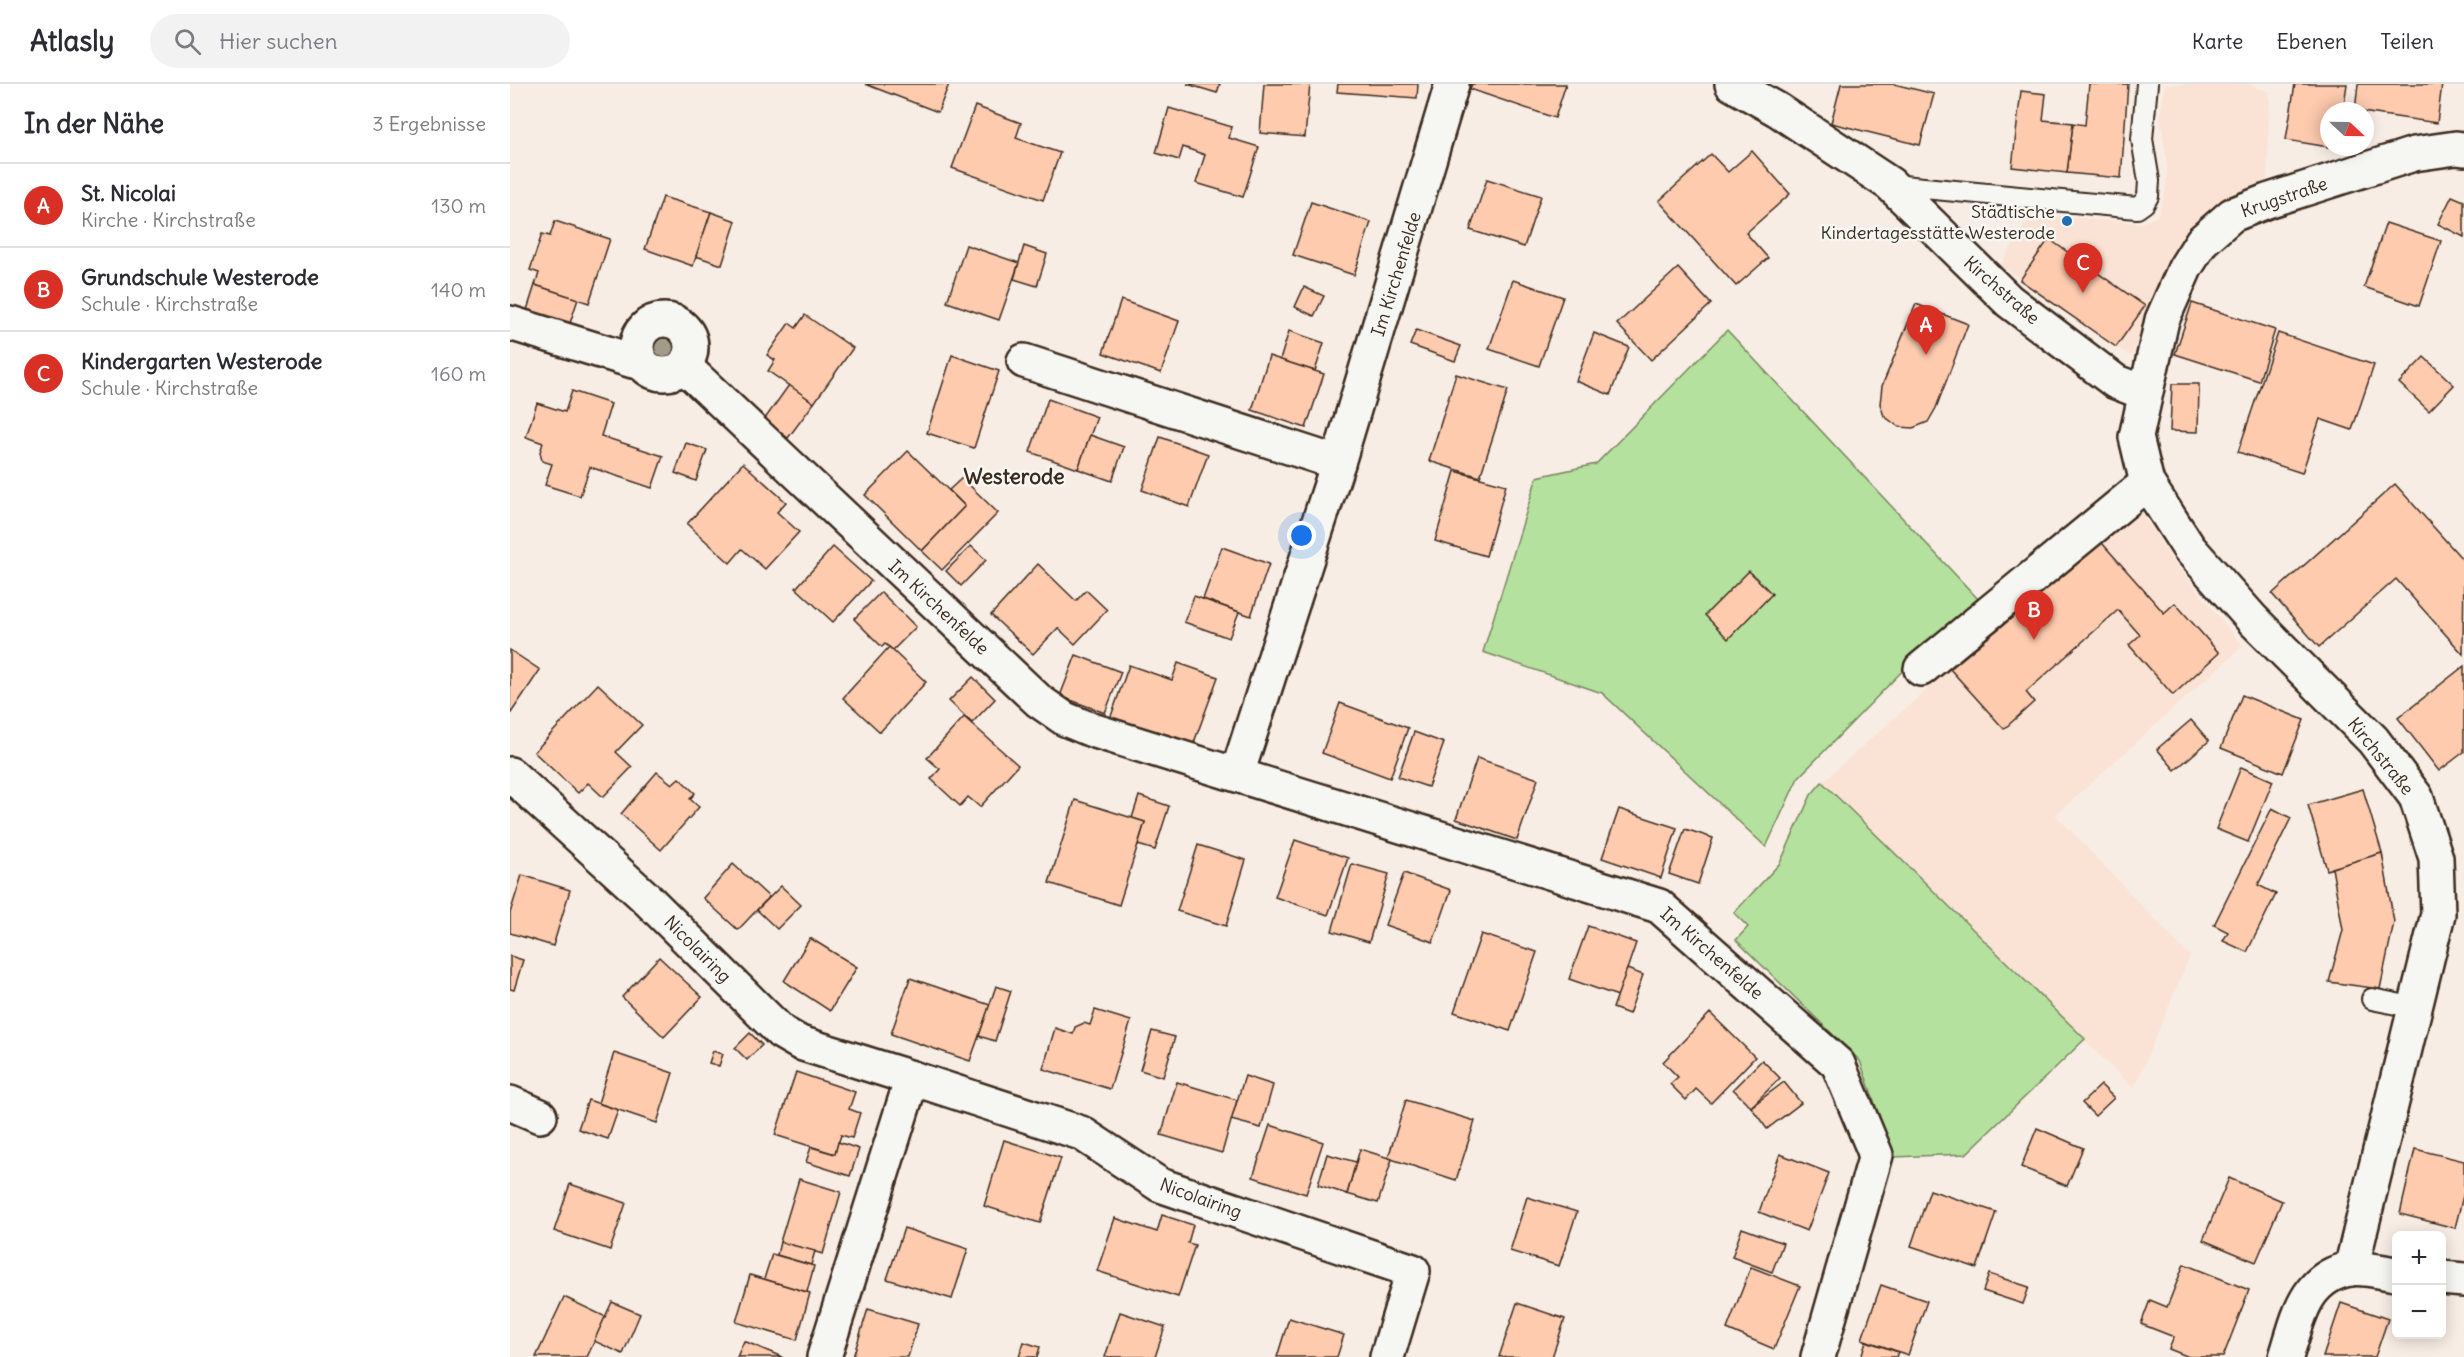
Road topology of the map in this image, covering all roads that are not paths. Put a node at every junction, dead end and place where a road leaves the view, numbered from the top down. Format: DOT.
graph roads {
  1 [pos="1452,84"];
  2 [pos="1732,84"];
  3 [pos="2148,84"];
  4 [pos="2464,149"];
  5 [pos="1890,184"];
  6 [pos="510,323"];
  7 [pos="639,359"];
  8 [pos="1024,361"];
  9 [pos="684,366"];
  10 [pos="2145,393"];
  11 [pos="1338,463"];
  12 [pos="2146,483"];
  13 [pos="1921,669"];
  14 [pos="510,774"];
  15 [pos="1237,774"];
  16 [pos="2372,999"];
  17 [pos="2416,1008"];
  18 [pos="912,1078"];
  19 [pos="510,1103"];
  20 [pos="540,1116"];
  21 [pos="2350,1269"];
  22 [pos="2392,1273"];
  23 [pos="2446,1278"];
  24 [pos="2464,1280"];
  25 [pos="824,1357"];
  26 [pos="1387,1357"];
  27 [pos="1818,1357"];
  28 [pos="2286,1357"];
  1 -- 11 [label="street, Im Kirchenfelde"];
  2 -- 5 [label="street, Kirchstraße"];
  3 -- 5 [label="lane"];
  4 -- 10 [label="street, Krugstraße"];
  5 -- 10 [label="street, Kirchstraße"];
  6 -- 7 [label="street"];
  7 -- 9 [label="street"];
  7 -- 9 [label="street"];
  8 -- 11 [label="street"];
  9 -- 15 [label="street, Im Kirchenfelde"];
  10 -- 12 [label="street, Kirchstraße"];
  11 -- 15 [label="street, Im Kirchenfelde"];
  12 -- 13 [label="street"];
  12 -- 17 [label="street, Kirchstraße"];
  14 -- 18 [label="street, Nicolairing"];
  15 -- 27 [label="street, Im Kirchenfelde"];
  16 -- 17 [label="lane"];
  17 -- 21 [label="street, Kirchstraße"];
  18 -- 25 [label="street"];
  18 -- 26 [label="street, Nicolairing"];
  19 -- 20 [label="street"];
  21 -- 22 [label="street"];
  21 -- 28 [label="street"];
  23 -- 24 [label="street"];
}
